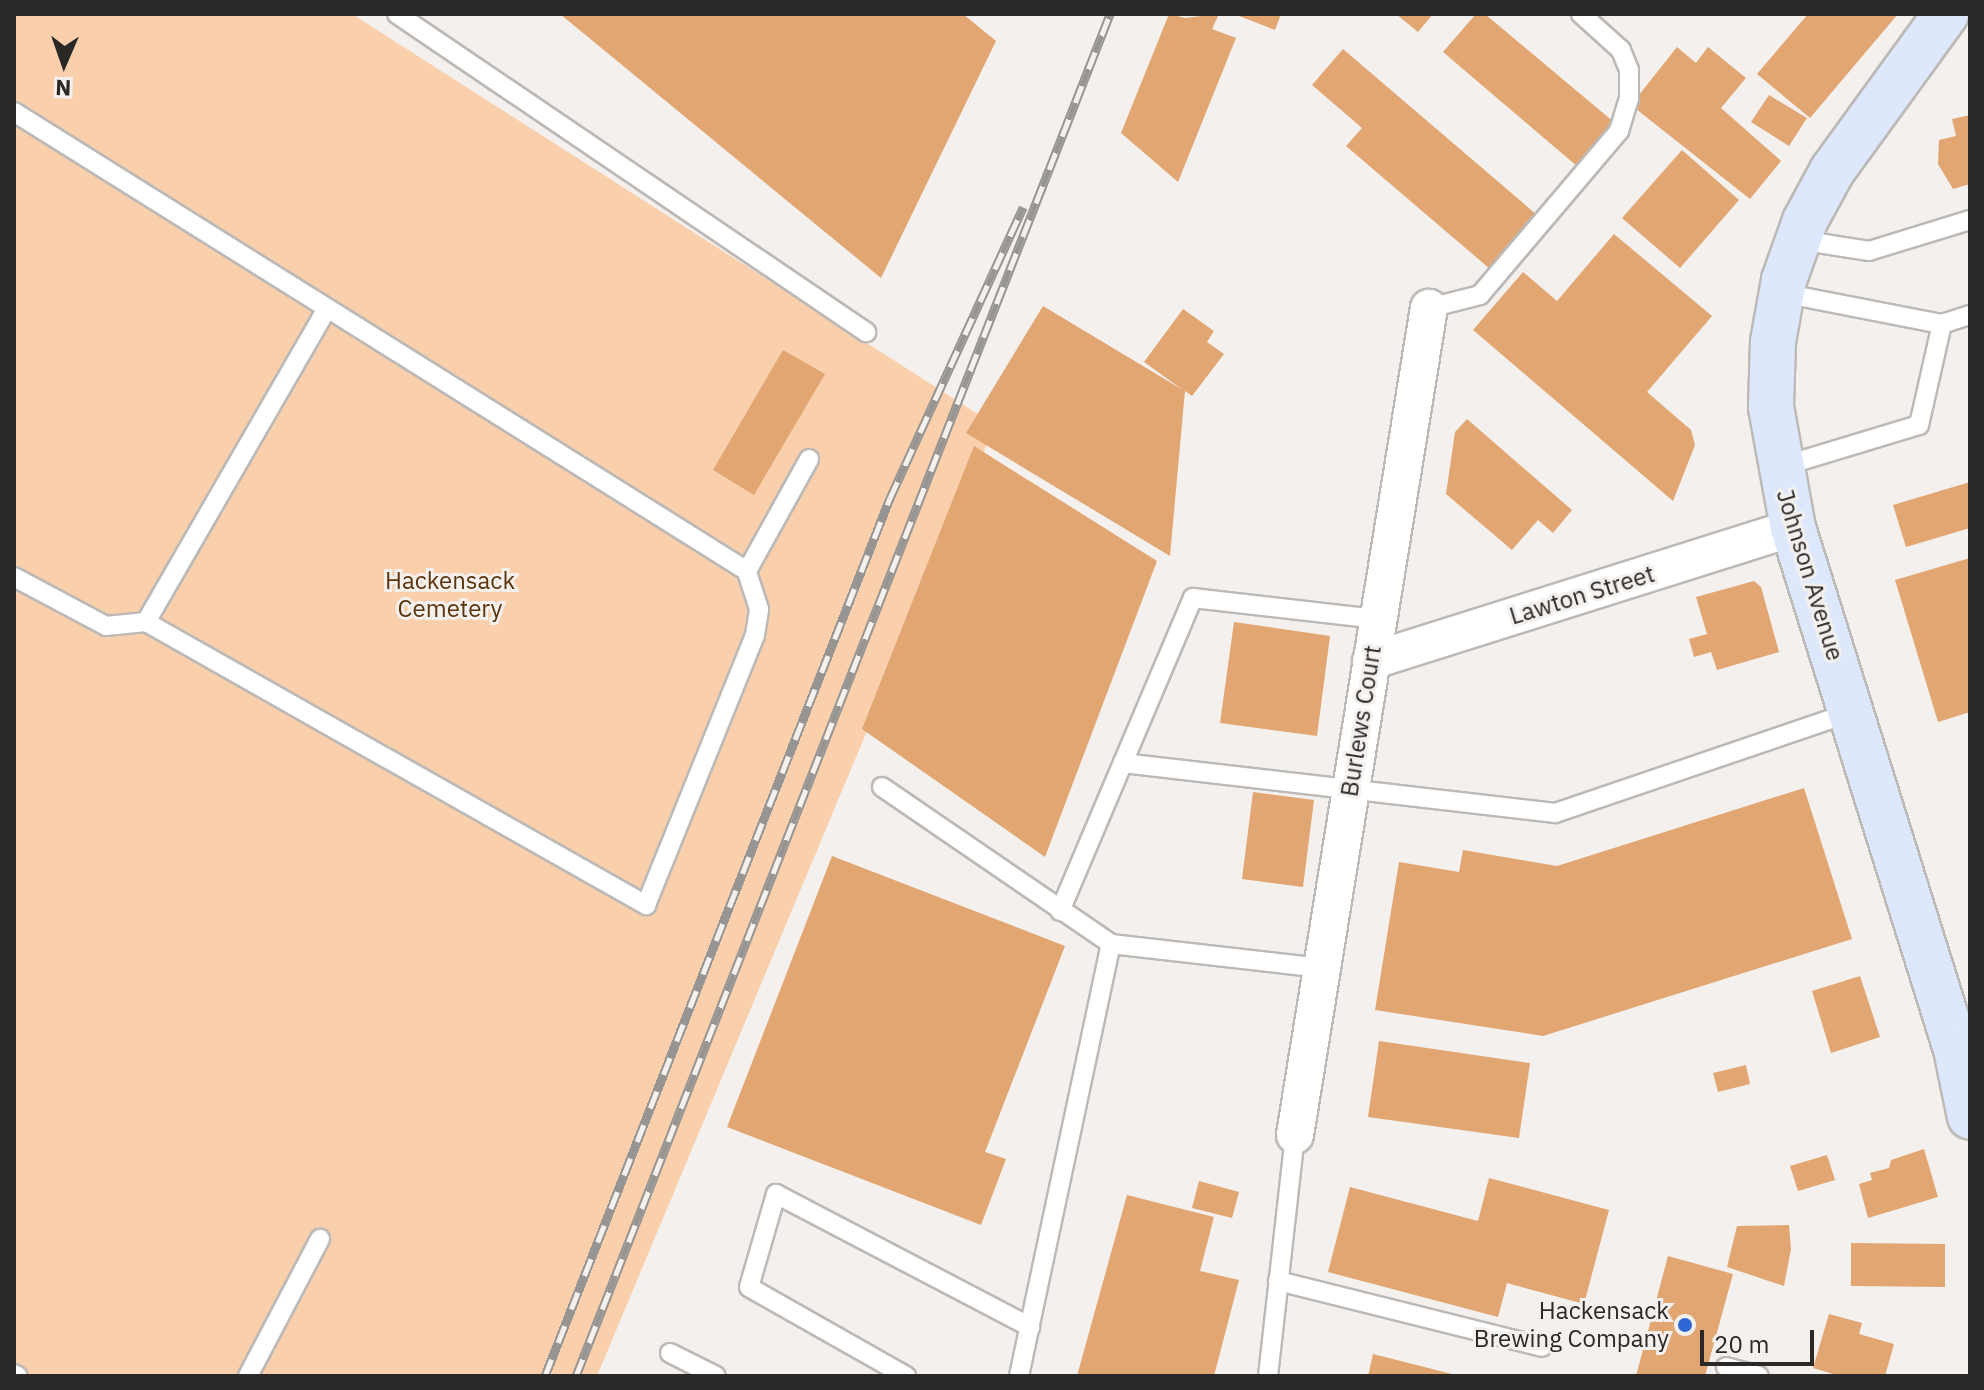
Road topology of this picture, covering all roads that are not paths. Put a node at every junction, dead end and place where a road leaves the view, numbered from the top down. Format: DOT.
graph roads {
  1 [pos="397,14"];
  2 [pos="1581,14"];
  3 [pos="1946,14"];
  4 [pos="14,112"];
  5 [pos="1970,220"];
  6 [pos="1799,240"];
  7 [pos="1782,293"];
  8 [pos="327,308"];
  9 [pos="1429,308"];
  10 [pos="1970,315"];
  11 [pos="1942,324"];
  12 [pos="866,332"];
  13 [pos="809,459"];
  14 [pos="1779,467"];
  15 [pos="1793,528"];
  16 [pos="747,571"];
  17 [pos="14,577"];
  18 [pos="1378,619"];
  19 [pos="146,622"];
  20 [pos="1371,661"];
  21 [pos="1852,712"];
  22 [pos="1123,763"];
  23 [pos="882,787"];
  24 [pos="1350,791"];
  25 [pos="1060,911"];
  26 [pos="1111,944"];
  27 [pos="1322,968"];
  28 [pos="1970,1117"];
  29 [pos="1295,1135"];
  30 [pos="320,1239"];
  31 [pos="1278,1281"];
  32 [pos="1030,1327"];
  33 [pos="1542,1347"];
  34 [pos="670,1353"];
  35 [pos="1726,1367"];
  36 [pos="248,1376"];
  37 [pos="716,1376"];
  38 [pos="906,1376"];
  39 [pos="1019,1376"];
  40 [pos="1268,1376"];
  41 [pos="1759,1376"];
  1 -- 12 [label="lane"];
  2 -- 9 [label="lane"];
  3 -- 6 [label="main road, Johnson Avenue"];
  4 -- 8 [label="lane"];
  5 -- 6 [label="lane"];
  6 -- 7 [label="main road, Johnson Avenue"];
  7 -- 11 [label="lane"];
  7 -- 14 [label="main road, Johnson Avenue"];
  8 -- 16 [label="lane"];
  8 -- 19 [label="lane"];
  9 -- 18 [label="street, Burlews Court"];
  10 -- 11 [label="lane"];
  11 -- 14 [label="lane"];
  13 -- 16 [label="lane"];
  14 -- 15 [label="main road, Johnson Avenue"];
  15 -- 20 [label="street, Lawton Street"];
  15 -- 21 [label="main road, Johnson Avenue"];
  16 -- 19 [label="lane"];
  17 -- 19 [label="lane"];
  18 -- 20 [label="street, Burlews Court"];
  18 -- 22 [label="lane"];
  20 -- 24 [label="street, Burlews Court"];
  21 -- 24 [label="lane"];
  21 -- 28 [label="main road, Johnson Avenue"];
  22 -- 24 [label="lane"];
  22 -- 25 [label="lane"];
  23 -- 25 [label="lane"];
  24 -- 27 [label="street, Burlews Court"];
  25 -- 26 [label="lane"];
  26 -- 27 [label="lane"];
  26 -- 32 [label="lane"];
  27 -- 29 [label="street, Burlews Court"];
  29 -- 31 [label="lane"];
  30 -- 36 [label="lane"];
  31 -- 33 [label="lane"];
  31 -- 40 [label="lane"];
  32 -- 38 [label="lane"];
  32 -- 39 [label="lane"];
  34 -- 37 [label="lane"];
  35 -- 41 [label="lane"];
}
